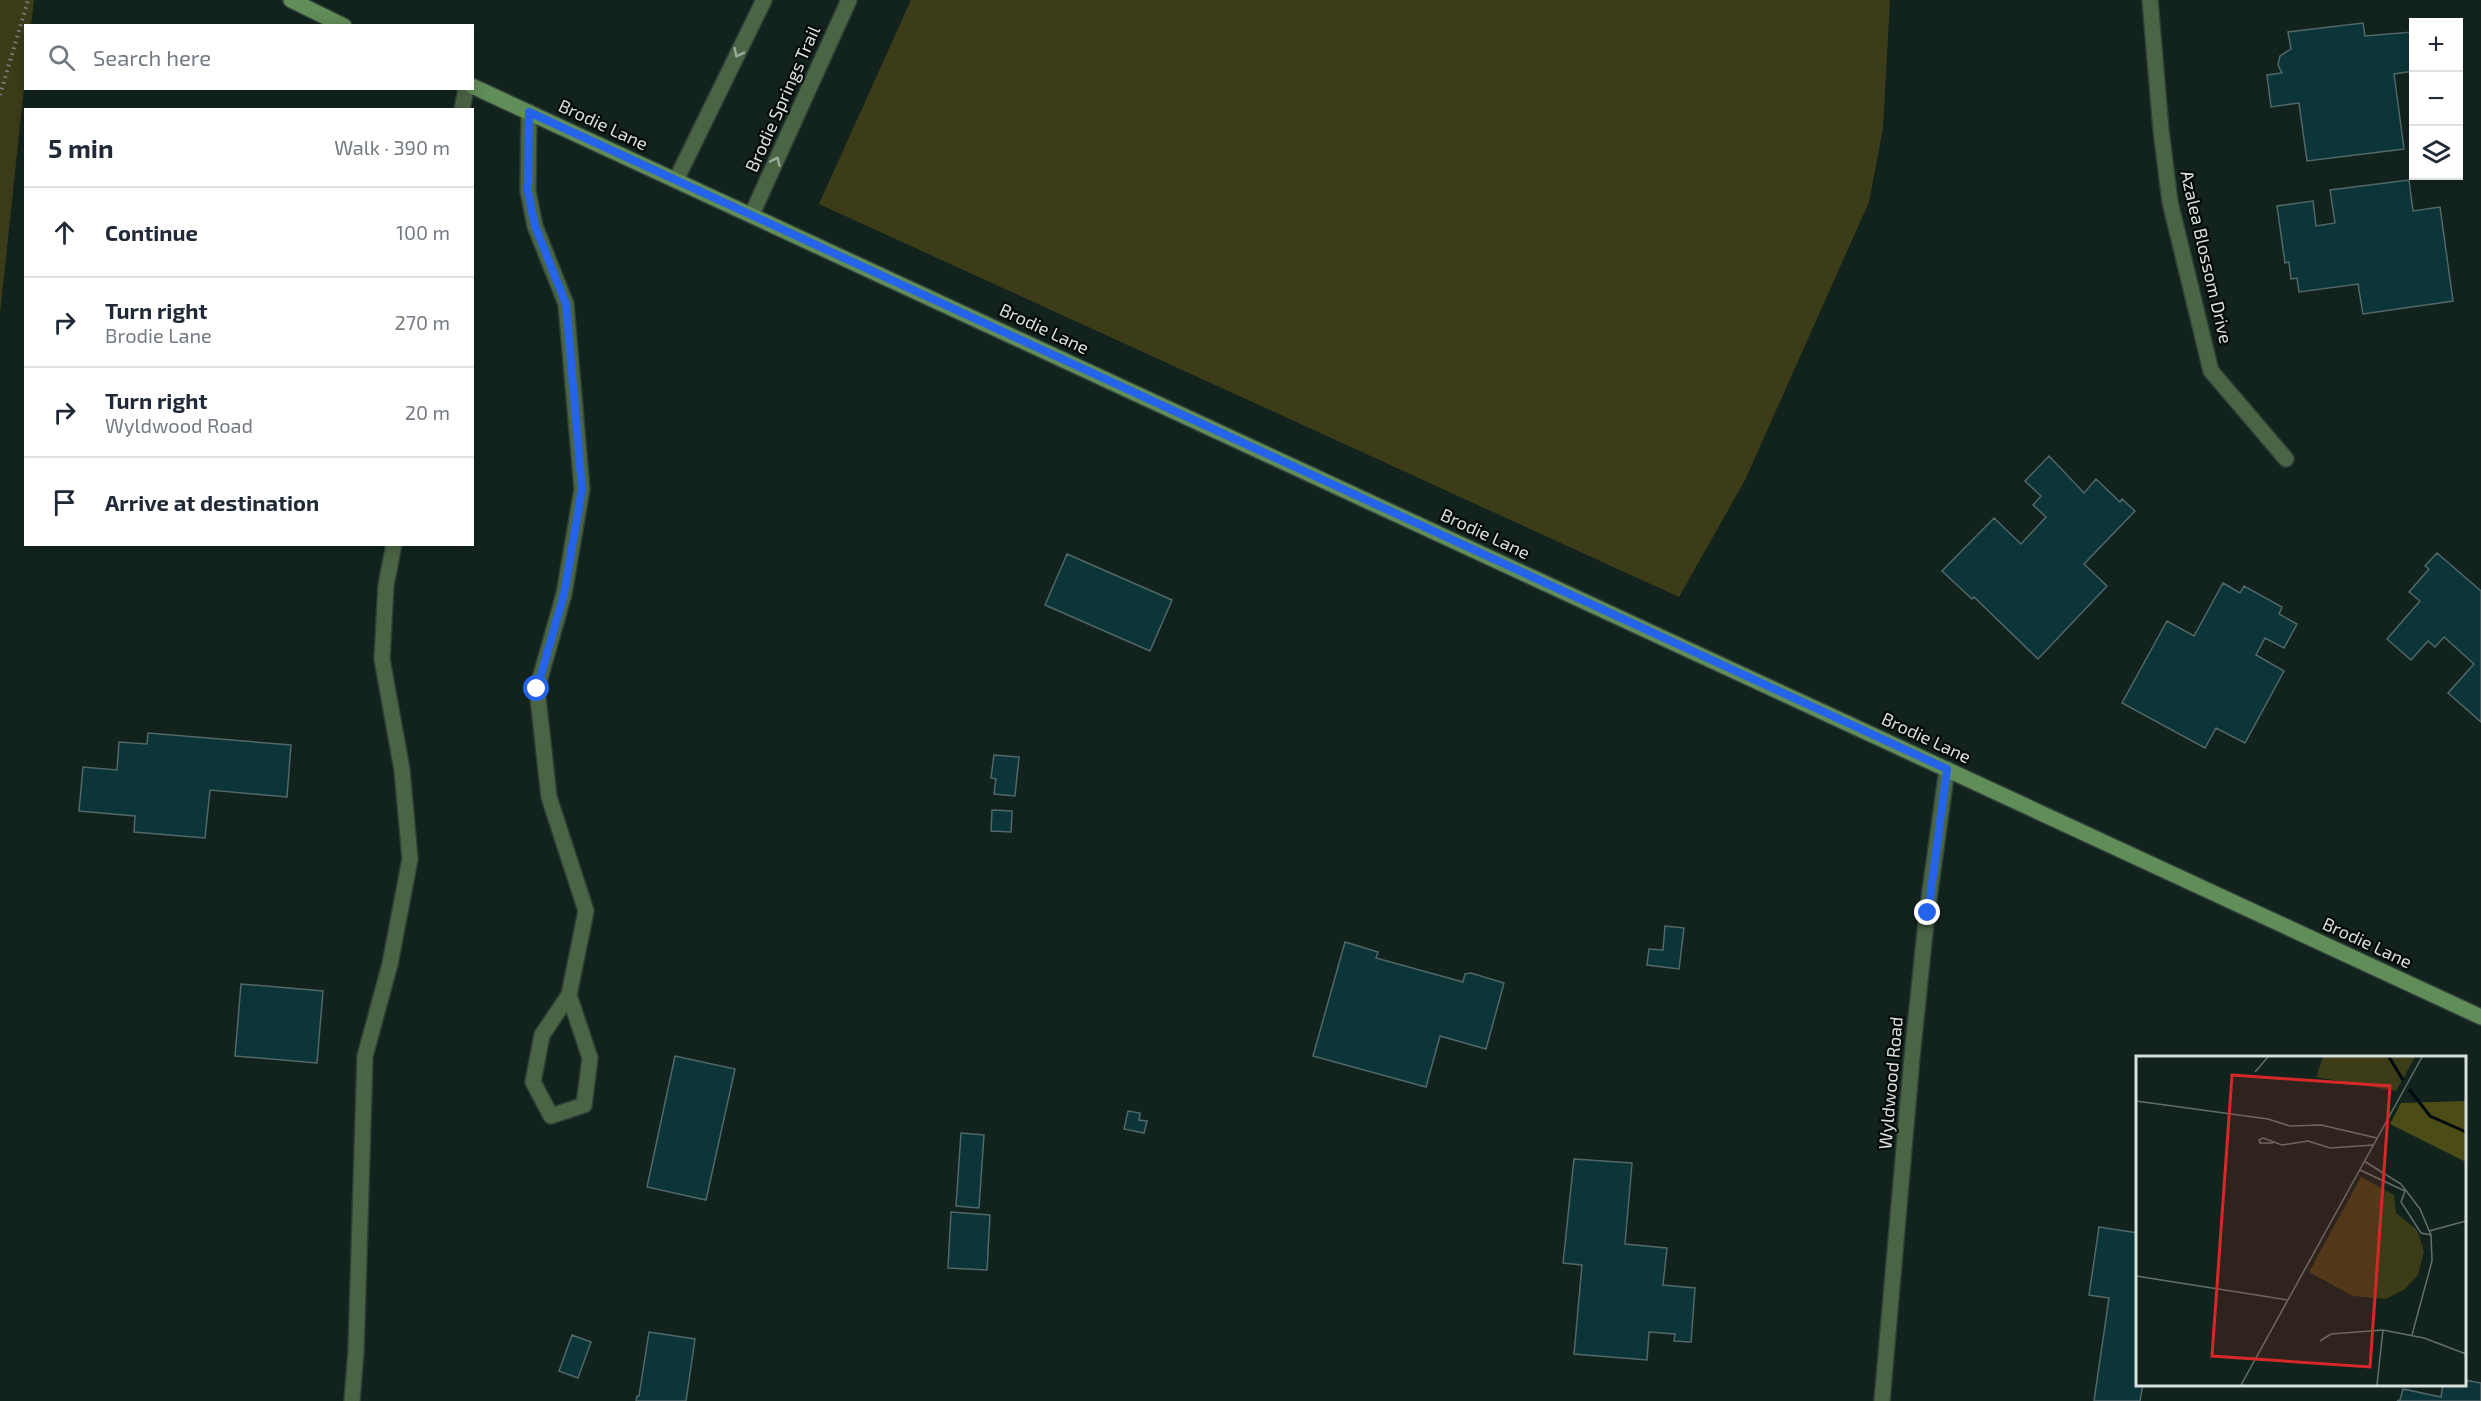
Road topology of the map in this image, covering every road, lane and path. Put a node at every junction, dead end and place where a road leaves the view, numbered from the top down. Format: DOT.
graph roads {
  1 [pos="28,0"];
  2 [pos="291,0"];
  3 [pos="764,0"];
  4 [pos="849,0"];
  5 [pos="2150,0"];
  6 [pos="340,24"];
  7 [pos="474,87"];
  8 [pos="466,90"];
  9 [pos="0,95"];
  10 [pos="462,108"];
  11 [pos="529,112"];
  12 [pos="676,180"];
  13 [pos="752,214"];
  14 [pos="2286,459"];
  15 [pos="394,546"];
  16 [pos="1947,769"];
  17 [pos="568,995"];
  18 [pos="2481,1017"];
  19 [pos="352,1401"];
  20 [pos="1882,1401"];
  1 -- 9 [label="path"];
  2 -- 6 [label="main road"];
  3 -- 12 [label="street, one-way"];
  13 -- 4 [label="street, Brodie Springs Trail, one-way"];
  5 -- 14 [label="street, Azalea Blossom Drive"];
  7 -- 11 [label="main road, Brodie Lane"];
  8 -- 10 [label="street"];
  11 -- 12 [label="main road, Brodie Lane"];
  11 -- 17 [label="street"];
  12 -- 13 [label="main road, Brodie Lane"];
  13 -- 16 [label="main road, Brodie Lane"];
  15 -- 19 [label="street"];
  16 -- 18 [label="main road, Brodie Lane"];
  16 -- 20 [label="street, Wyldwood Road"];
  17 -- 17 [label="street"];
}
